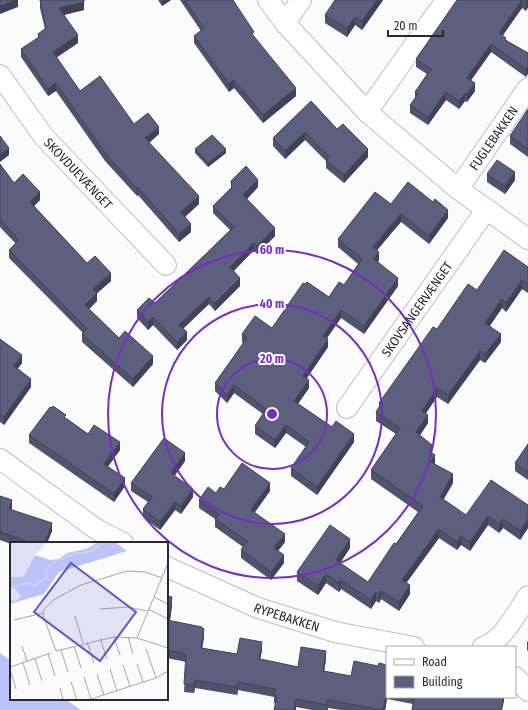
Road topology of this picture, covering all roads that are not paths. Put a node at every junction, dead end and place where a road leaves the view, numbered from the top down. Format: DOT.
graph roads {
  1 [pos="268,0"];
  2 [pos="301,0"];
  3 [pos="446,0"];
  4 [pos="285,23"];
  5 [pos="0,75"];
  6 [pos="528,88"];
  7 [pos="367,112"];
  8 [pos="458,189"];
  9 [pos="486,210"];
  10 [pos="528,239"];
  11 [pos="166,265"];
  12 [pos="347,408"];
  13 [pos="0,459"];
  14 [pos="120,542"];
  15 [pos="168,567"];
  16 [pos="528,596"];
  17 [pos="409,646"];
  18 [pos="487,646"];
  19 [pos="516,678"];
  20 [pos="528,691"];
  1 -- 4 [label="street"];
  2 -- 4 [label="street"];
  3 -- 7 [label="street"];
  4 -- 7 [label="street"];
  5 -- 11 [label="street, SKOVDUEVÆNGET"];
  6 -- 8 [label="street, FUGLEBAKKEN"];
  7 -- 8 [label="street"];
  8 -- 9 [label="street"];
  9 -- 10 [label="street"];
  9 -- 12 [label="street, SKOVSANGERVÆNGET"];
  13 -- 14 [label="street"];
  15 -- 17 [label="street, RYPEBAKKEN"];
  16 -- 18 [label="street"];
  19 -- 20 [label="street"];
}
